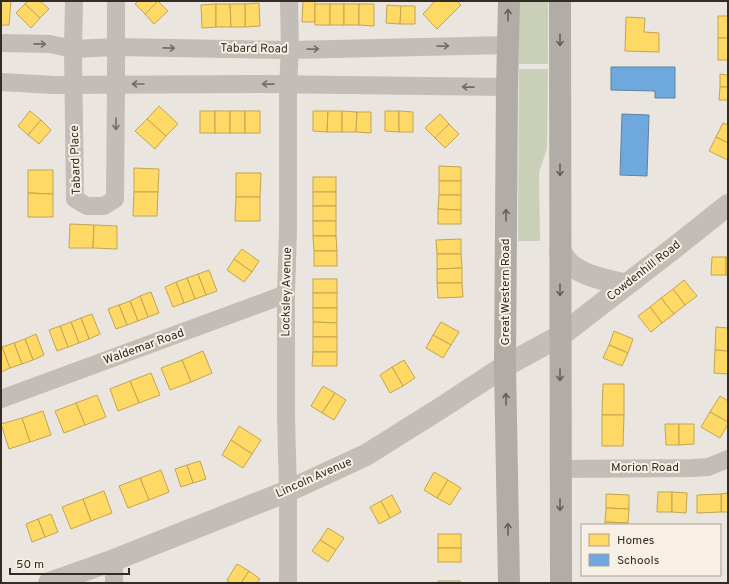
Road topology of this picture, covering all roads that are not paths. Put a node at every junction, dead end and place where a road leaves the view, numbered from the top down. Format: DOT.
graph roads {
  1 [pos="74,1"];
  2 [pos="116,1"];
  3 [pos="289,1"];
  4 [pos="509,1"];
  5 [pos="560,1"];
  6 [pos="1,43"];
  7 [pos="508,44"];
  8 [pos="116,47"];
  9 [pos="73,49"];
  10 [pos="290,50"];
  11 [pos="1,82"];
  12 [pos="74,84"];
  13 [pos="116,84"];
  14 [pos="288,85"];
  15 [pos="507,88"];
  16 [pos="728,205"];
  17 [pos="560,251"];
  18 [pos="626,285"];
  19 [pos="286,294"];
  20 [pos="560,336"];
  21 [pos="505,366"];
  22 [pos="1,399"];
  23 [pos="728,459"];
  24 [pos="560,468"];
  25 [pos="288,491"];
  26 [pos="114,560"];
  27 [pos="49,583"];
  28 [pos="114,583"];
  29 [pos="288,583"];
  30 [pos="509,583"];
  31 [pos="561,583"];
  1 -- 9 [label="street, Tabard Place"];
  2 -- 8 [label="street, Tabard Place"];
  3 -- 10 [label="street, Locksley Avenue"];
  7 -- 4 [label="main road, Great Western Road, one-way"];
  5 -- 17 [label="main road, one-way"];
  6 -- 9 [label="street, Tabard Road, one-way"];
  10 -- 7 [label="street, Tabard Road, one-way"];
  7 -- 15 [label="main road, Great Western Road"];
  8 -- 9 [label="street, Tabard Road"];
  8 -- 10 [label="street, Tabard Road, one-way"];
  8 -- 13 [label="street, Tabard Place"];
  9 -- 12 [label="street, Tabard Place"];
  10 -- 14 [label="street, Locksley Avenue"];
  11 -- 12 [label="street"];
  12 -- 13 [label="street"];
  13 -- 12 [label="street, Tabard Place, one-way"];
  14 -- 13 [label="street, one-way"];
  15 -- 14 [label="street, one-way"];
  14 -- 19 [label="street, Locksley Avenue"];
  21 -- 15 [label="main road, Great Western Road, one-way"];
  16 -- 18 [label="street, Cowdenhill Road"];
  17 -- 18 [label="street"];
  17 -- 20 [label="main road, one-way"];
  18 -- 20 [label="street, Cowdenhill Road"];
  19 -- 22 [label="street, Waldemar Road"];
  19 -- 25 [label="street, Locksley Avenue"];
  20 -- 21 [label="street, Lincoln Avenue"];
  20 -- 24 [label="main road, one-way"];
  21 -- 25 [label="street, Lincoln Avenue"];
  30 -- 21 [label="main road, Great Western Road, one-way"];
  23 -- 24 [label="street, Morion Road"];
  24 -- 31 [label="main road, one-way"];
  25 -- 26 [label="street, Lincoln Avenue"];
  25 -- 29 [label="street, Locksley Avenue"];
  26 -- 27 [label="street, Lincoln Avenue"];
  26 -- 28 [label="street"];
}
